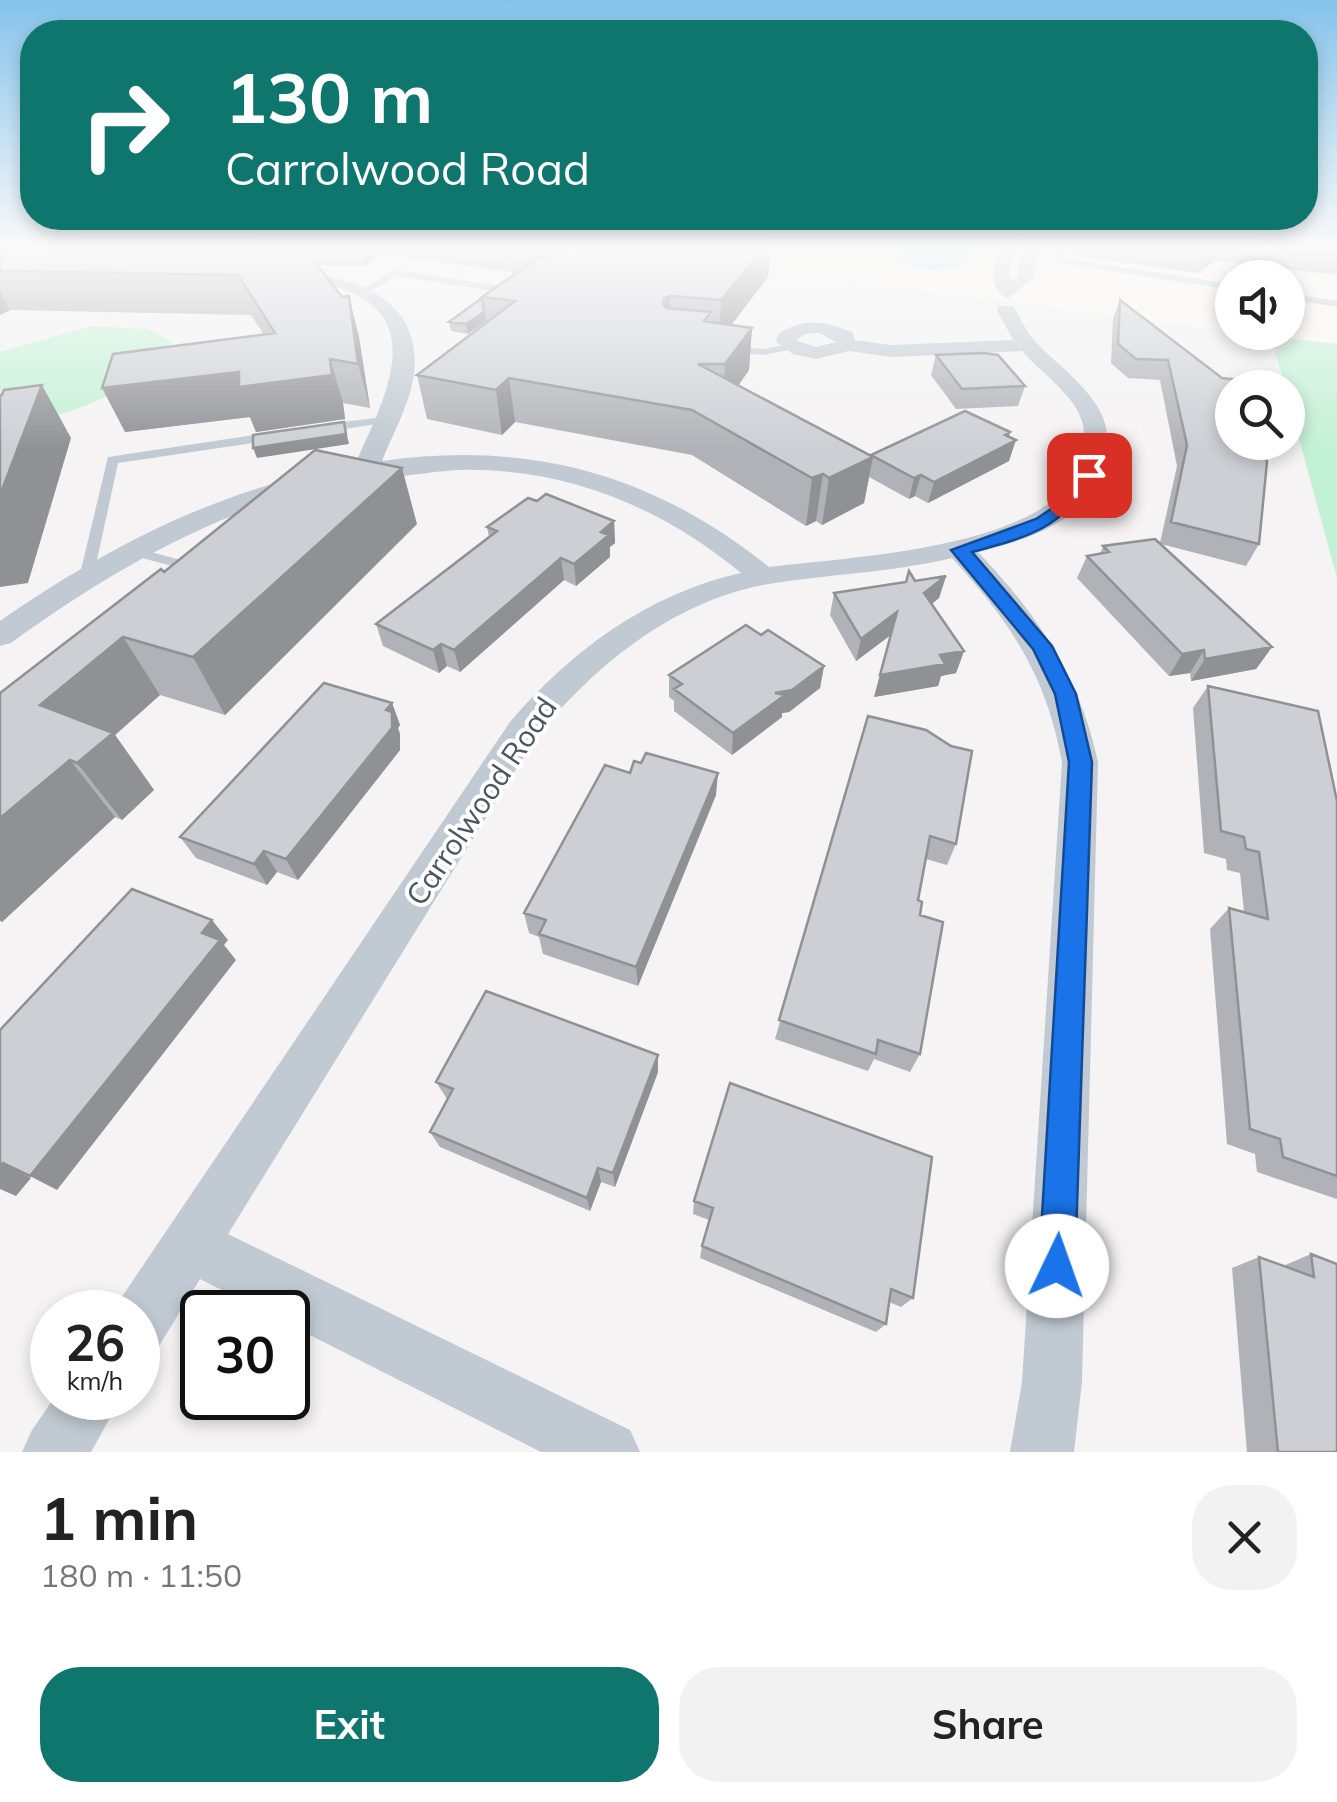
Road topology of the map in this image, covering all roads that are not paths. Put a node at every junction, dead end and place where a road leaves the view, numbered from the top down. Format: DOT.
graph roads {
  1 [pos="392,315"];
  2 [pos="1009,315"];
  3 [pos="1027,345"];
  4 [pos="791,346"];
  5 [pos="707,347"];
  6 [pos="384,420"];
  7 [pos="308,431"];
  8 [pos="288,434"];
  9 [pos="366,470"];
  10 [pos="127,550"];
  11 [pos="960,550"];
  12 [pos="211,558"];
  13 [pos="196,569"];
  14 [pos="87,574"];
  15 [pos="761,574"];
  16 [pos="181,580"];
  17 [pos="0,636"];
  18 [pos="190,1245"];
  19 [pos="160,1291"];
  20 [pos="75,1420"];
  21 [pos="54,1452"];
  22 [pos="608,1452"];
  23 [pos="1042,1452"];
  1 -- 6 [label="street"];
  2 -- 3 [label="street, Carrolwood Road"];
  3 -- 4 [label="street"];
  3 -- 11 [label="street, Carrolwood Road"];
  4 -- 5 [label="lane"];
  6 -- 7 [label="lane"];
  6 -- 9 [label="street"];
  8 -- 14 [label="lane"];
  9 -- 10 [label="street"];
  9 -- 15 [label="street"];
  10 -- 13 [label="lane"];
  10 -- 14 [label="street"];
  11 -- 15 [label="street, Carrolwood Road"];
  11 -- 23 [label="street"];
  12 -- 13 [label="lane"];
  13 -- 16 [label="lane"];
  14 -- 17 [label="street"];
  15 -- 18 [label="street, Carrolwood Road"];
  18 -- 19 [label="street, Carrolwood Road"];
  18 -- 22 [label="street"];
  20 -- 21 [label="street"];
}
